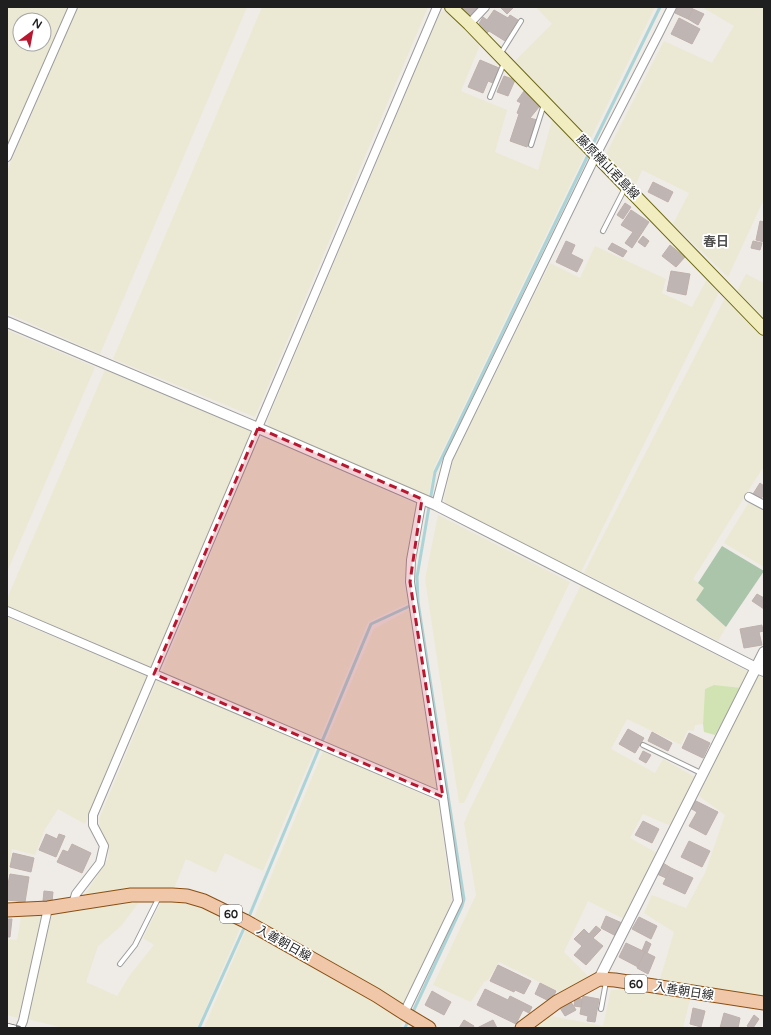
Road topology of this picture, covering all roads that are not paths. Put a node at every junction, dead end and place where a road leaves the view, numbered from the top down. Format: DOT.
graph roads {
  1 [pos="73,7"];
  2 [pos="437,7"];
  3 [pos="451,7"];
  4 [pos="486,7"];
  5 [pos="672,7"];
  6 [pos="521,21"];
  7 [pos="469,24"];
  8 [pos="502,58"];
  9 [pos="490,97"];
  10 [pos="544,101"];
  11 [pos="531,145"];
  12 [pos="596,154"];
  13 [pos="7,157"];
  14 [pos="626,186"];
  15 [pos="603,231"];
  16 [pos="7,322"];
  17 [pos="764,329"];
  18 [pos="258,428"];
  19 [pos="749,497"];
  20 [pos="422,499"];
  21 [pos="436,505"];
  22 [pos="764,505"];
  23 [pos="7,612"];
  24 [pos="764,652"];
  25 [pos="760,670"];
  26 [pos="154,674"];
  27 [pos="643,745"];
  28 [pos="703,774"];
  29 [pos="443,797"];
  30 [pos="160,895"];
  31 [pos="73,904"];
  32 [pos="48,908"];
  33 [pos="7,910"];
  34 [pos="120,964"];
  35 [pos="603,980"];
  36 [pos="764,1003"];
  37 [pos="601,1009"];
  38 [pos="404,1013"];
  39 [pos="20,1028"];
  40 [pos="429,1028"];
  41 [pos="522,1028"];
  1 -- 13 [label="street"];
  2 -- 18 [label="street"];
  3 -- 7 [label="main road, 藤原横山君島線"];
  4 -- 7 [label="street"];
  5 -- 12 [label="street"];
  6 -- 8 [label="lane"];
  7 -- 8 [label="main road, 藤原横山君島線"];
  8 -- 9 [label="lane"];
  8 -- 10 [label="main road, 藤原横山君島線"];
  10 -- 11 [label="lane"];
  10 -- 12 [label="main road, 藤原横山君島線"];
  12 -- 14 [label="main road, 藤原横山君島線"];
  12 -- 21 [label="street"];
  14 -- 15 [label="lane"];
  14 -- 17 [label="main road, 藤原横山君島線"];
  16 -- 18 [label="street"];
  18 -- 20 [label="street"];
  18 -- 26 [label="street"];
  19 -- 22 [label="street"];
  20 -- 21 [label="street"];
  20 -- 29 [label="street"];
  21 -- 25 [label="street"];
  23 -- 26 [label="street"];
  24 -- 25 [label="street"];
  25 -- 28 [label="street"];
  26 -- 29 [label="street"];
  26 -- 31 [label="street"];
  27 -- 28 [label="lane"];
  28 -- 35 [label="street"];
  29 -- 38 [label="street"];
  30 -- 31 [label="main road, 入善朝日線 / 60"];
  30 -- 34 [label="lane"];
  30 -- 38 [label="main road, 入善朝日線 / 60"];
  31 -- 32 [label="main road, 入善朝日線 / 60"];
  32 -- 33 [label="main road, 入善朝日線 / 60"];
  32 -- 39 [label="street"];
  35 -- 36 [label="main road, 入善朝日線 / 60"];
  35 -- 37 [label="lane"];
  35 -- 41 [label="main road"];
  38 -- 40 [label="main road, 入善朝日線 / 60"];
}
